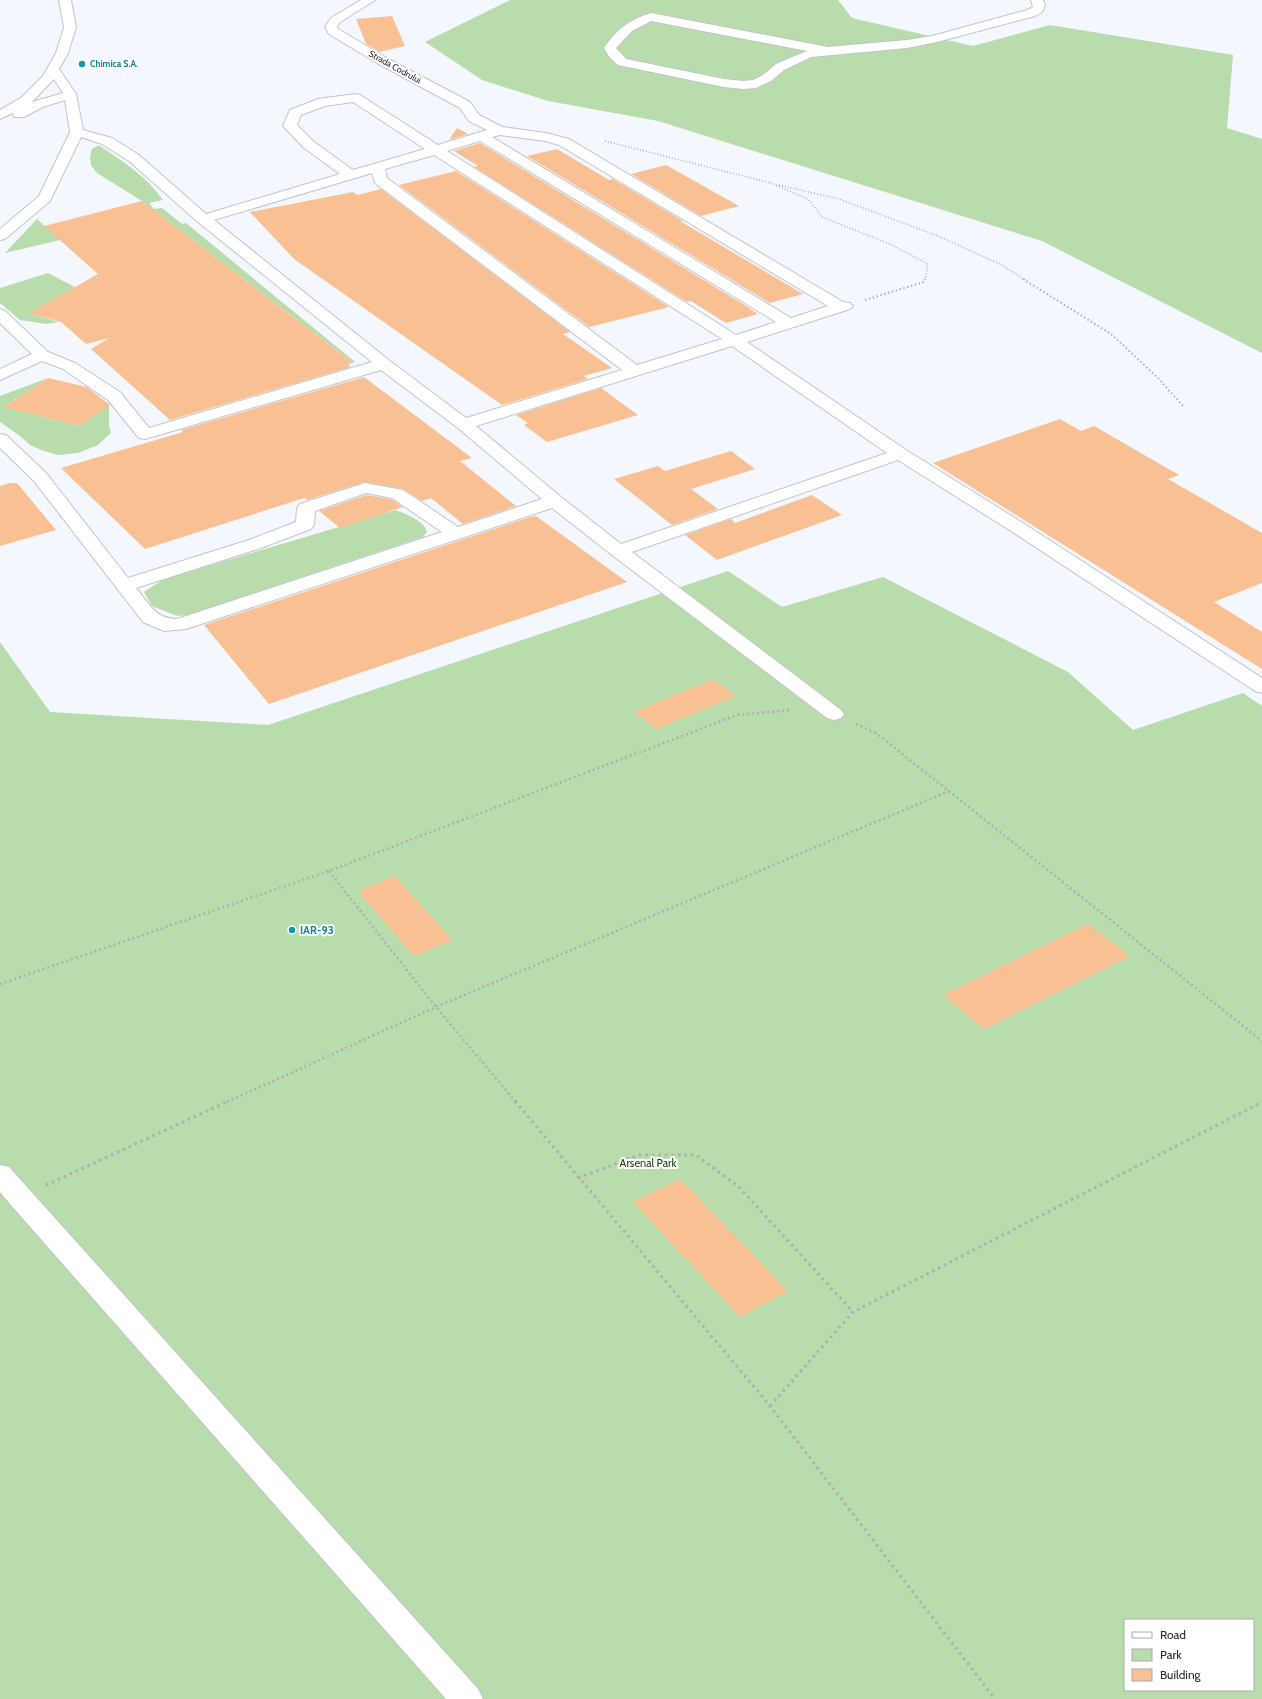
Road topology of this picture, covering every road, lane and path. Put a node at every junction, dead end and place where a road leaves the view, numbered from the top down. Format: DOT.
graph roads {
  1 [pos="65,0"];
  2 [pos="369,0"];
  3 [pos="1037,0"];
  4 [pos="828,51"];
  5 [pos="54,69"];
  6 [pos="70,95"];
  7 [pos="0,115"];
  8 [pos="0,128"];
  9 [pos="499,131"];
  10 [pos="77,132"];
  11 [pos="481,136"];
  12 [pos="603,140"];
  13 [pos="436,150"];
  14 [pos="378,167"];
  15 [pos="351,175"];
  16 [pos="771,183"];
  17 [pos="203,219"];
  18 [pos="0,236"];
  19 [pos="843,306"];
  20 [pos="0,314"];
  21 [pos="788,323"];
  22 [pos="734,340"];
  23 [pos="42,355"];
  24 [pos="384,364"];
  25 [pos="634,371"];
  26 [pos="0,375"];
  27 [pos="1183,406"];
  28 [pos="464,424"];
  29 [pos="0,439"];
  30 [pos="900,454"];
  31 [pos="555,501"];
  32 [pos="456,534"];
  33 [pos="618,551"];
  34 [pos="125,585"];
  35 [pos="1262,687"];
  36 [pos="834,714"];
  37 [pos="949,791"];
  38 [pos="329,872"];
  39 [pos="0,984"];
  40 [pos="436,1007"];
  41 [pos="1262,1041"];
  42 [pos="1262,1102"];
  43 [pos="0,1174"];
  44 [pos="578,1178"];
  45 [pos="19,1197"];
  46 [pos="853,1312"];
  47 [pos="770,1406"];
  48 [pos="467,1699"];
  49 [pos="995,1699"];
  1 -- 5 [label="street"];
  2 -- 9 [label="street, Strada Codrului"];
  3 -- 4 [label="street"];
  4 -- 4 [label="street"];
  5 -- 6 [label="street"];
  5 -- 7 [label="street"];
  6 -- 8 [label="street"];
  6 -- 10 [label="street"];
  9 -- 11 [label="street"];
  9 -- 19 [label="street"];
  10 -- 17 [label="street"];
  10 -- 18 [label="street"];
  11 -- 13 [label="street"];
  11 -- 21 [label="street"];
  12 -- 16 [label="path"];
  13 -- 14 [label="street"];
  13 -- 15 [label="street"];
  13 -- 22 [label="street"];
  14 -- 15 [label="street"];
  14 -- 25 [label="street"];
  15 -- 17 [label="street"];
  16 -- 19 [label="path"];
  16 -- 27 [label="path"];
  17 -- 24 [label="street"];
  19 -- 21 [label="street"];
  20 -- 23 [label="street"];
  21 -- 22 [label="street"];
  22 -- 25 [label="street"];
  22 -- 30 [label="street"];
  23 -- 24 [label="street"];
  23 -- 26 [label="street"];
  24 -- 28 [label="street"];
  25 -- 28 [label="street"];
  28 -- 31 [label="street"];
  29 -- 34 [label="street"];
  30 -- 33 [label="street"];
  30 -- 35 [label="street"];
  31 -- 32 [label="street"];
  31 -- 33 [label="street"];
  32 -- 34 [label="street"];
  32 -- 34 [label="street"];
  33 -- 36 [label="street"];
  36 -- 37 [label="path"];
  36 -- 38 [label="path"];
  37 -- 40 [label="path"];
  37 -- 41 [label="path"];
  38 -- 39 [label="path"];
  38 -- 40 [label="path"];
  40 -- 44 [label="path"];
  40 -- 45 [label="path"];
  42 -- 46 [label="path"];
  43 -- 45 [label="street"];
  44 -- 46 [label="path"];
  44 -- 47 [label="path"];
  45 -- 48 [label="street"];
  46 -- 47 [label="path"];
  47 -- 49 [label="path"];
}
